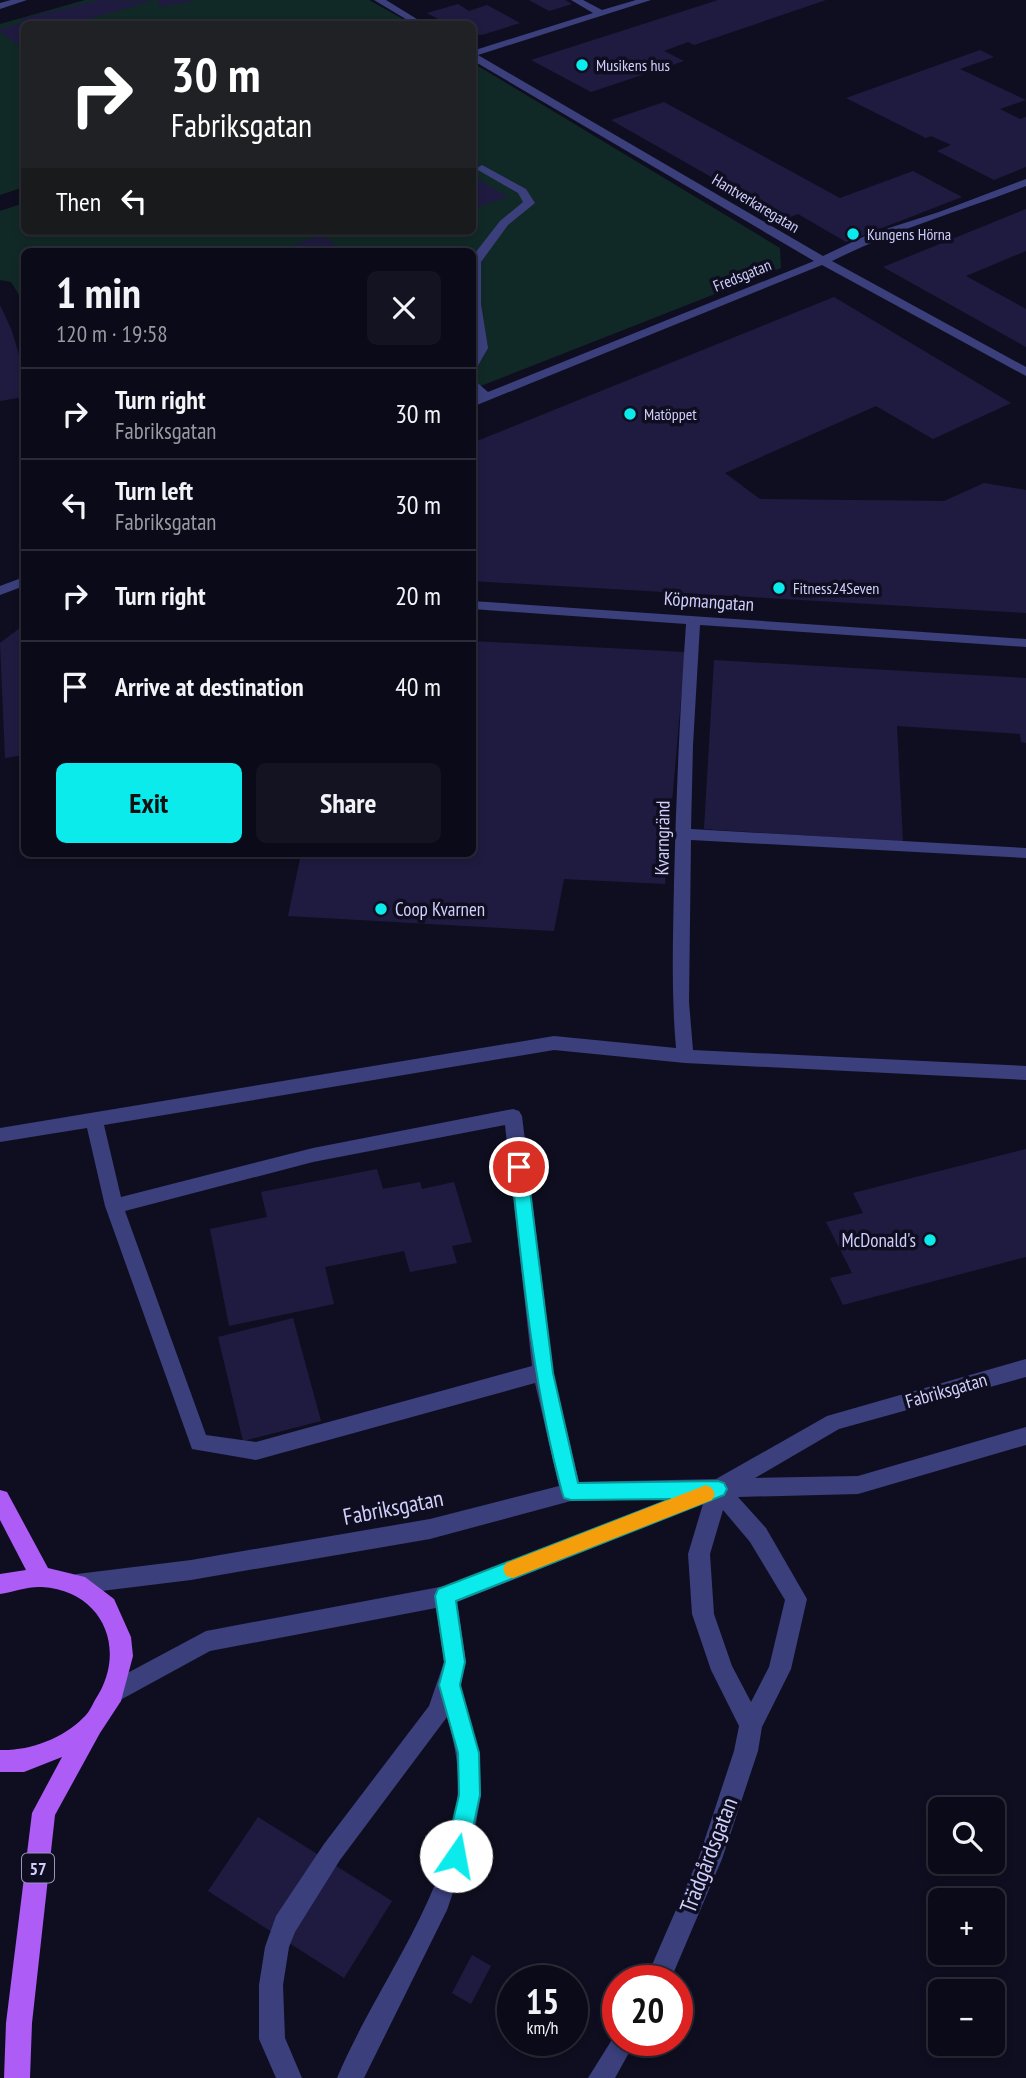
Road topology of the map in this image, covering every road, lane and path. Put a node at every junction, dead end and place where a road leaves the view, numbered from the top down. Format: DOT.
graph roads {
  1 [pos="22,0"];
  2 [pos="379,0"];
  3 [pos="576,0"];
  4 [pos="646,0"];
  5 [pos="0,6"];
  6 [pos="602,14"];
  7 [pos="415,21"];
  8 [pos="476,54"];
  9 [pos="476,57"];
  10 [pos="482,168"];
  11 [pos="1026,182"];
  12 [pos="476,261"];
  13 [pos="823,261"];
  14 [pos="476,325"];
  15 [pos="476,359"];
  16 [pos="1026,372"];
  17 [pos="476,387"];
  18 [pos="486,398"];
  19 [pos="476,402"];
  20 [pos="21,582"];
  21 [pos="0,591"];
  22 [pos="476,605"];
  23 [pos="694,620"];
  24 [pos="1026,643"];
  25 [pos="683,834"];
  26 [pos="1026,853"];
  27 [pos="685,1056"];
  28 [pos="1026,1073"];
  29 [pos="94,1119"];
  30 [pos="0,1135"];
  31 [pos="114,1206"];
  32 [pos="1026,1368"];
  33 [pos="543,1373"];
  34 [pos="1026,1436"];
  35 [pos="718,1489"];
  36 [pos="571,1492"];
  37 [pos="0,1499"];
  38 [pos="41,1577"];
  39 [pos="0,1584"];
  40 [pos="77,1584"];
  41 [pos="445,1596"];
  42 [pos="449,1685"];
  43 [pos="113,1693"];
  44 [pos="92,1725"];
  45 [pos="751,1725"];
  46 [pos="0,1761"];
  47 [pos="664,1965"];
  48 [pos="614,2056"];
  49 [pos="17,2078"];
  50 [pos="289,2078"];
  51 [pos="350,2078"];
  52 [pos="601,2078"];
  1 -- 5 [label="street"];
  2 -- 7 [label="street"];
  3 -- 6 [label="street"];
  4 -- 6 [label="street"];
  6 -- 8 [label="street"];
  9 -- 13 [label="street, Hantverkaregatan"];
  10 -- 12 [label="street"];
  11 -- 13 [label="street, Fredsgatan"];
  13 -- 16 [label="street, Hantverkaregatan"];
  13 -- 18 [label="street, Fredsgatan"];
  14 -- 15 [label="street"];
  17 -- 18 [label="street"];
  18 -- 19 [label="street, Fredsgatan"];
  20 -- 21 [label="street"];
  22 -- 23 [label="street, Köpmangatan"];
  23 -- 24 [label="street, Köpmangatan"];
  23 -- 25 [label="street, Kvarngränd"];
  25 -- 26 [label="street"];
  25 -- 27 [label="street, Kvarngränd"];
  27 -- 28 [label="street"];
  27 -- 29 [label="street"];
  29 -- 30 [label="street"];
  29 -- 31 [label="street"];
  31 -- 33 [label="street"];
  31 -- 33 [label="street"];
  32 -- 35 [label="street, Fabriksgatan"];
  33 -- 36 [label="street"];
  34 -- 35 [label="street, Fabriksgatan"];
  35 -- 36 [label="street, Fabriksgatan"];
  35 -- 41 [label="street, Fabriksgatan"];
  35 -- 45 [label="street"];
  35 -- 45 [label="street, Trädgårdsgatan"];
  36 -- 40 [label="street, Fabriksgatan"];
  37 -- 38 [label="main road"];
  38 -- 39 [label="main road, 57"];
  38 -- 40 [label="main road, 57"];
  40 -- 43 [label="main road, 57"];
  41 -- 42 [label="street"];
  41 -- 43 [label="street, Fabriksgatan"];
  42 -- 50 [label="street"];
  42 -- 51 [label="street"];
  43 -- 44 [label="main road, 57"];
  44 -- 46 [label="main road, 57"];
  44 -- 49 [label="main road, 57"];
  45 -- 47 [label="street, Trädgårdsgatan"];
  48 -- 52 [label="street"];
}
